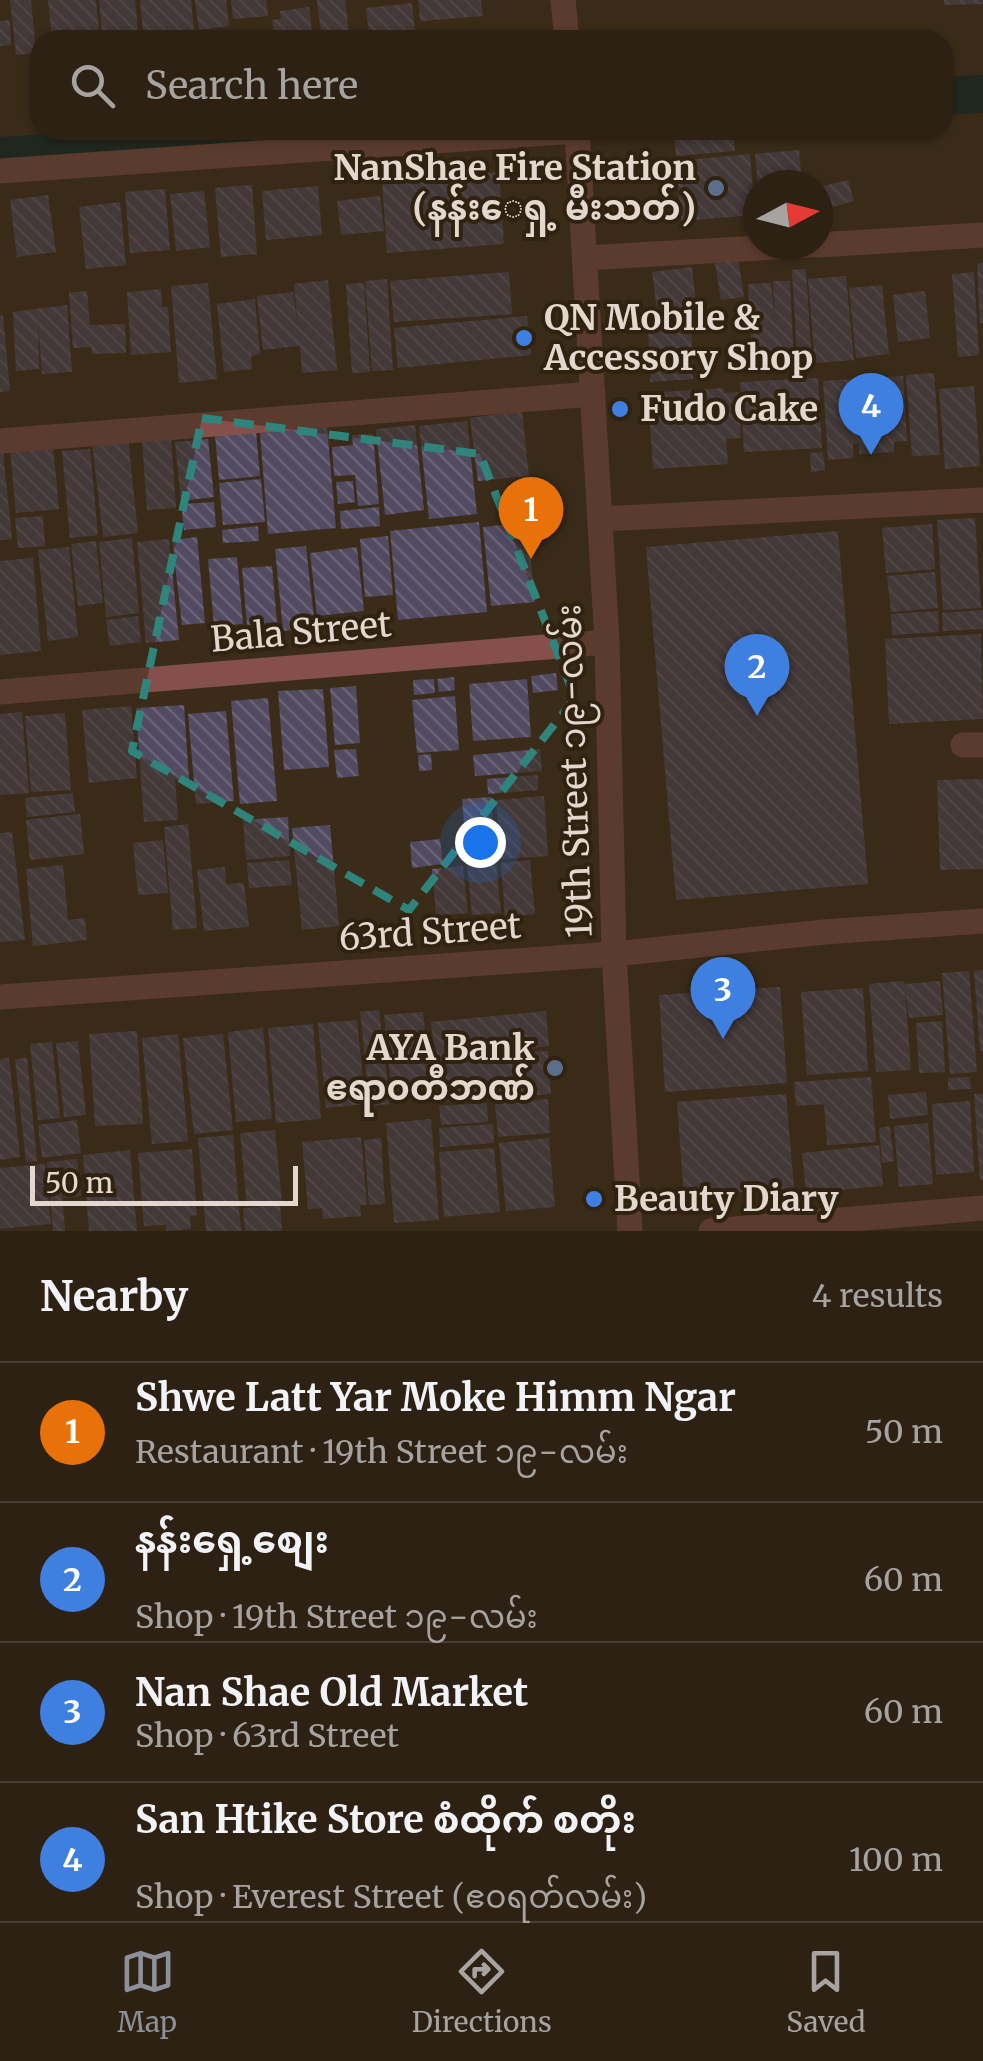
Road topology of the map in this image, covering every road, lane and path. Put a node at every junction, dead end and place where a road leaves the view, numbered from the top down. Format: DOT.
graph roads {
  1 [pos="563,0"];
  2 [pos="567,30"];
  3 [pos="436,140"];
  4 [pos="577,140"];
  5 [pos="0,171"];
  6 [pos="983,235"];
  7 [pos="833,243"];
  8 [pos="743,249"];
  9 [pos="585,258"];
  10 [pos="593,394"];
  11 [pos="0,441"];
  12 [pos="983,500"];
  13 [pos="600,519"];
  14 [pos="607,642"];
  15 [pos="0,692"];
  16 [pos="983,921"];
  17 [pos="614,954"];
  18 [pos="0,998"];
  19 [pos="983,1208"];
  20 [pos="630,1231"];
  21 [pos="711,1231"];
  1 -- 2 [label="street"];
  3 -- 5 [label="street"];
  4 -- 9 [label="street, 19th Street ၁၉−လမ်း"];
  6 -- 7 [label="street"];
  8 -- 9 [label="street"];
  9 -- 10 [label="street, 19th Street ၁၉−လမ်း"];
  10 -- 11 [label="street"];
  10 -- 13 [label="street, 19th Street ၁၉−လမ်း"];
  12 -- 13 [label="street"];
  13 -- 14 [label="street, 19th Street ၁၉−လမ်း"];
  14 -- 15 [label="street, Bala Street"];
  14 -- 17 [label="street, 19th Street ၁၉−လမ်း"];
  16 -- 17 [label="street, 63rd Street"];
  17 -- 18 [label="street, 63rd Street"];
  17 -- 20 [label="street, 19th Street ၁၉−လမ်း"];
  19 -- 21 [label="street"];
}
